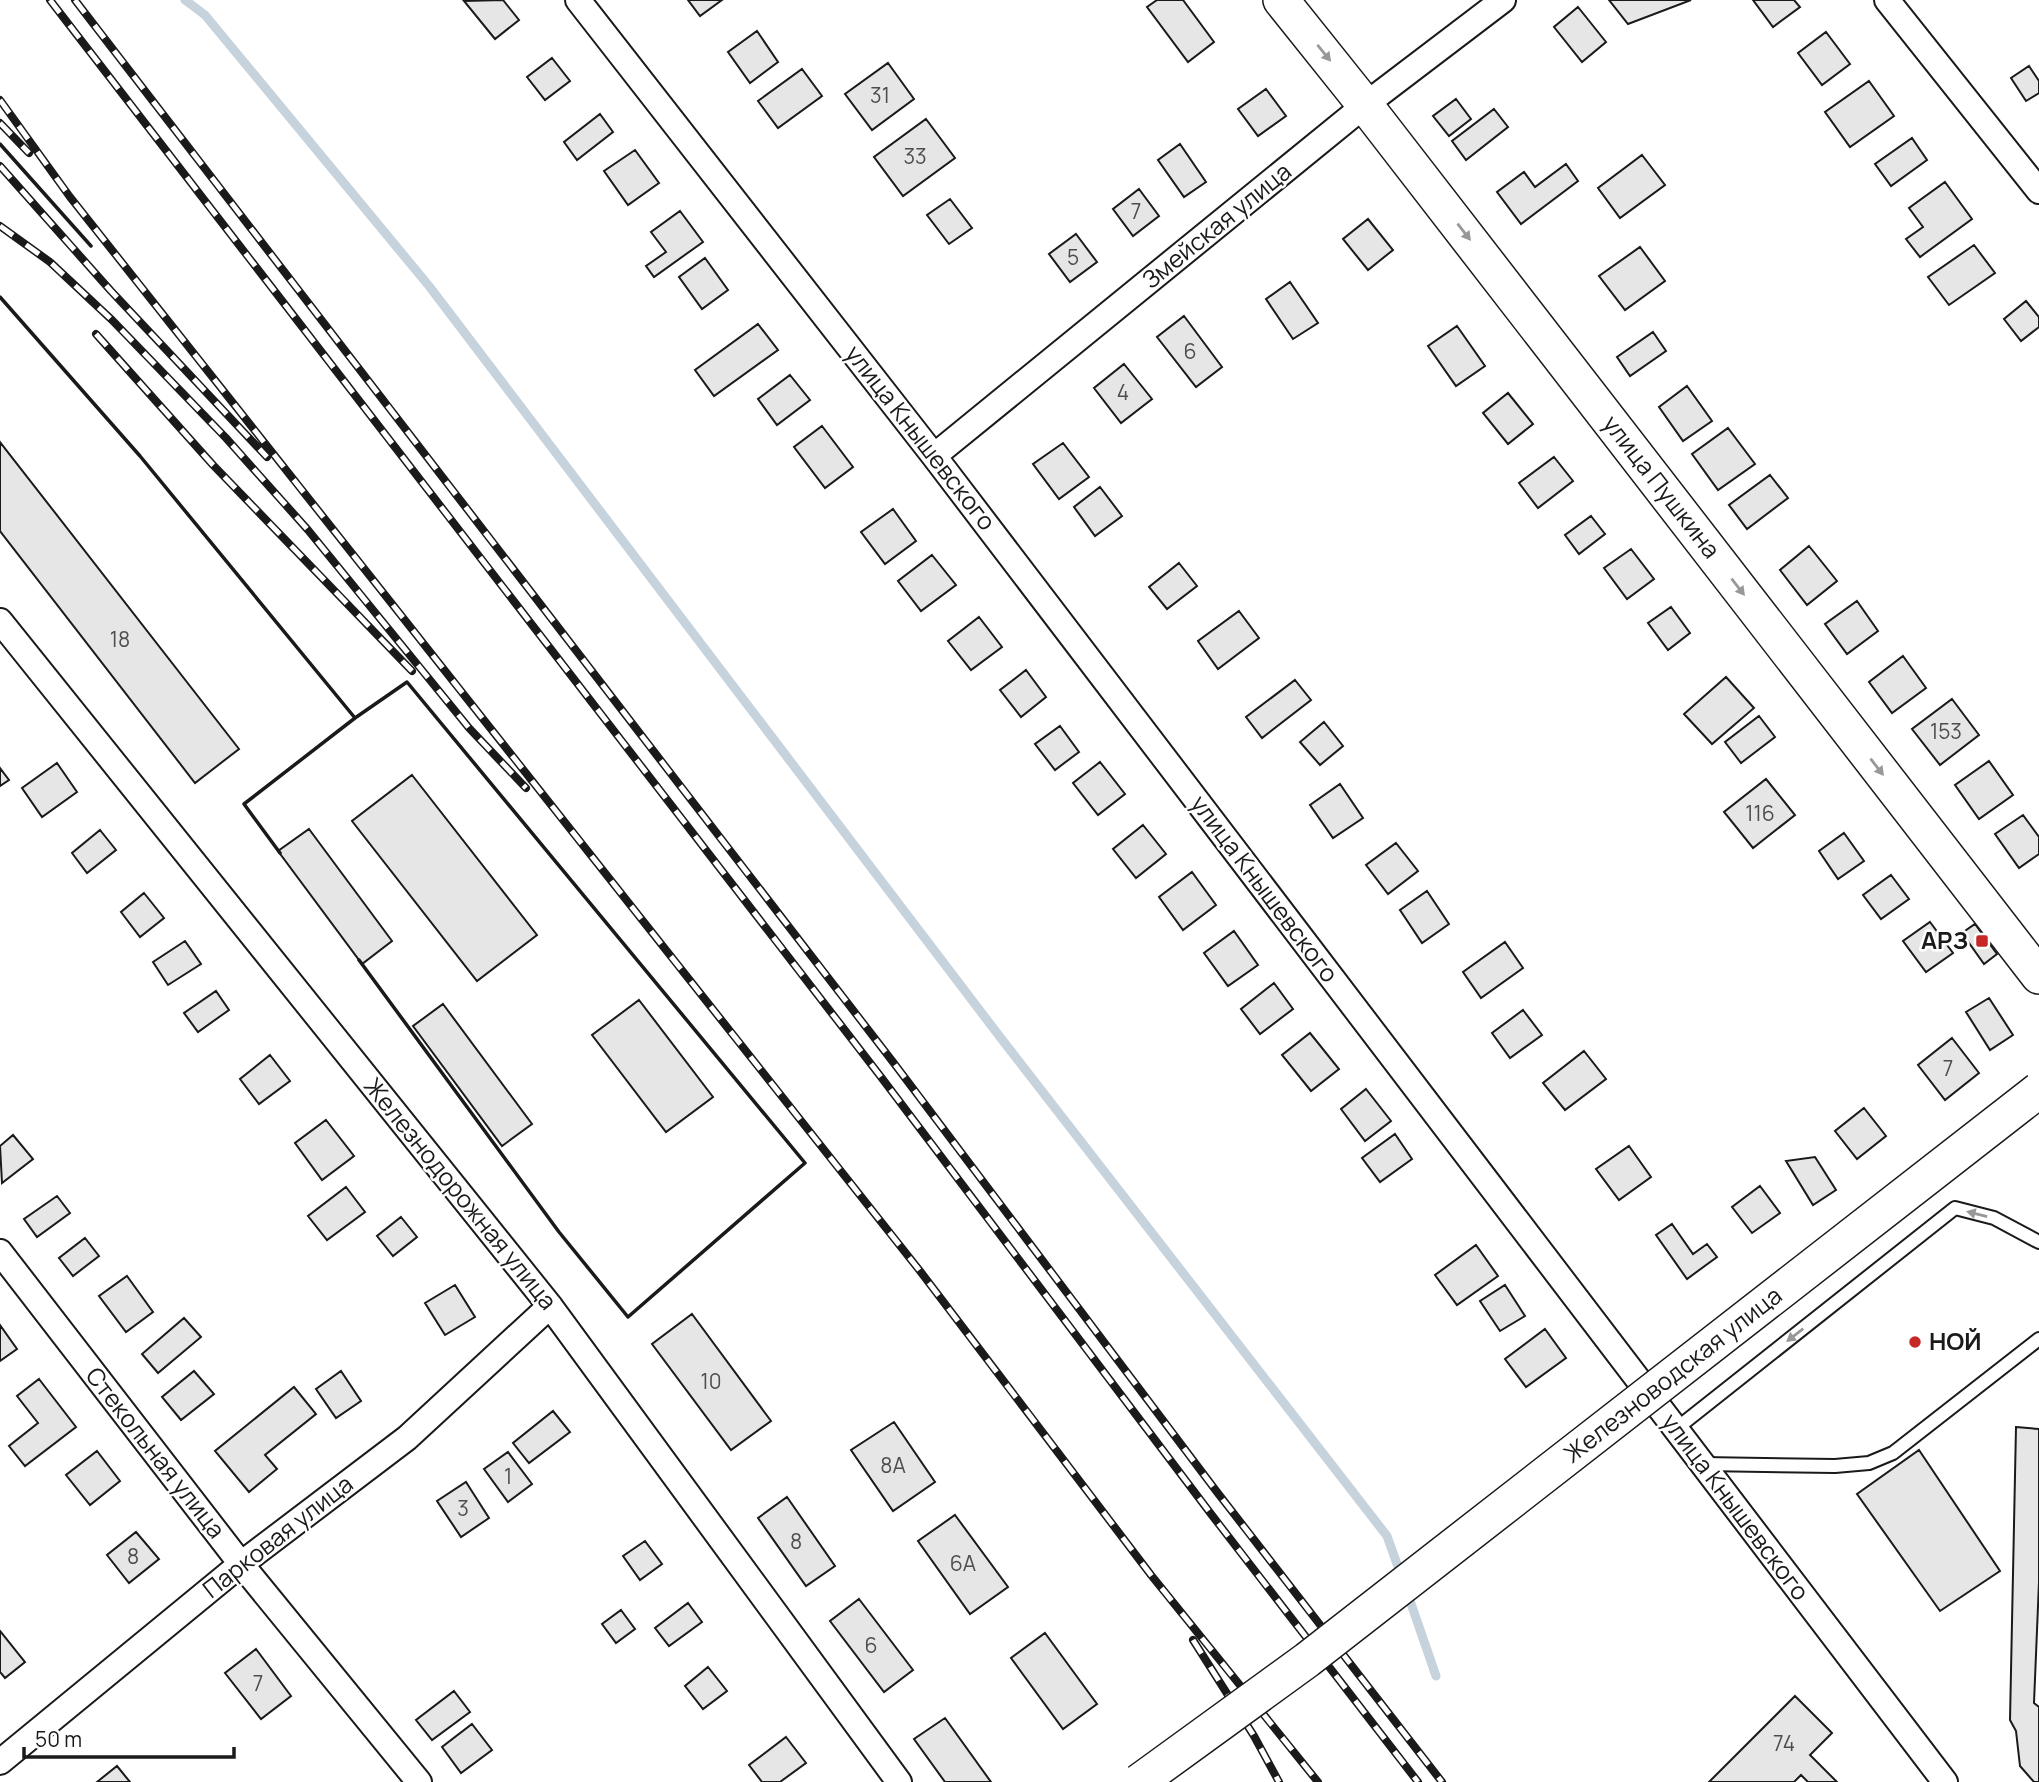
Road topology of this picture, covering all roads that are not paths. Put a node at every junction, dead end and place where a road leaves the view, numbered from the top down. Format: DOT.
graph roads {
  1 [pos="578,0"];
  2 [pos="1281,0"];
  3 [pos="1503,0"];
  4 [pos="1887,0"];
  5 [pos="1365,105"];
  6 [pos="2039,191"];
  7 [pos="934,456"];
  8 [pos="0,621"];
  9 [pos="2039,976"];
  10 [pos="2039,1090"];
  11 [pos="2039,1242"];
  12 [pos="0,1252"];
  13 [pos="550,1306"];
  14 [pos="2039,1339"];
  15 [pos="1676,1429"];
  16 [pos="1703,1464"];
  17 [pos="241,1564"];
  18 [pos="0,1762"];
  19 [pos="419,1782"];
  20 [pos="899,1782"];
  21 [pos="1139,1782"];
  22 [pos="1945,1782"];
  1 -- 7 [label="street, улица Кнышевского"];
  2 -- 5 [label="main road, улица Пушкина, one-way"];
  3 -- 5 [label="street, Змейская улица"];
  4 -- 6 [label="street"];
  5 -- 7 [label="street, Змейская улица"];
  5 -- 9 [label="main road, улица Пушкина, one-way"];
  7 -- 15 [label="street, улица Кнышевского"];
  8 -- 13 [label="street, Железнодорожная улица"];
  10 -- 21 [label="main road, Железноводская улица, bridge"];
  11 -- 15 [label="lane, one-way"];
  12 -- 17 [label="street, Стекольная улица"];
  13 -- 17 [label="street, Парковая улица"];
  13 -- 20 [label="street, Железнодорожная улица"];
  14 -- 16 [label="lane"];
  15 -- 16 [label="street, улица Кнышевского"];
  16 -- 22 [label="street, улица Кнышевского"];
  17 -- 18 [label="street, Парковая улица"];
  17 -- 19 [label="street, Стекольная улица"];
}
